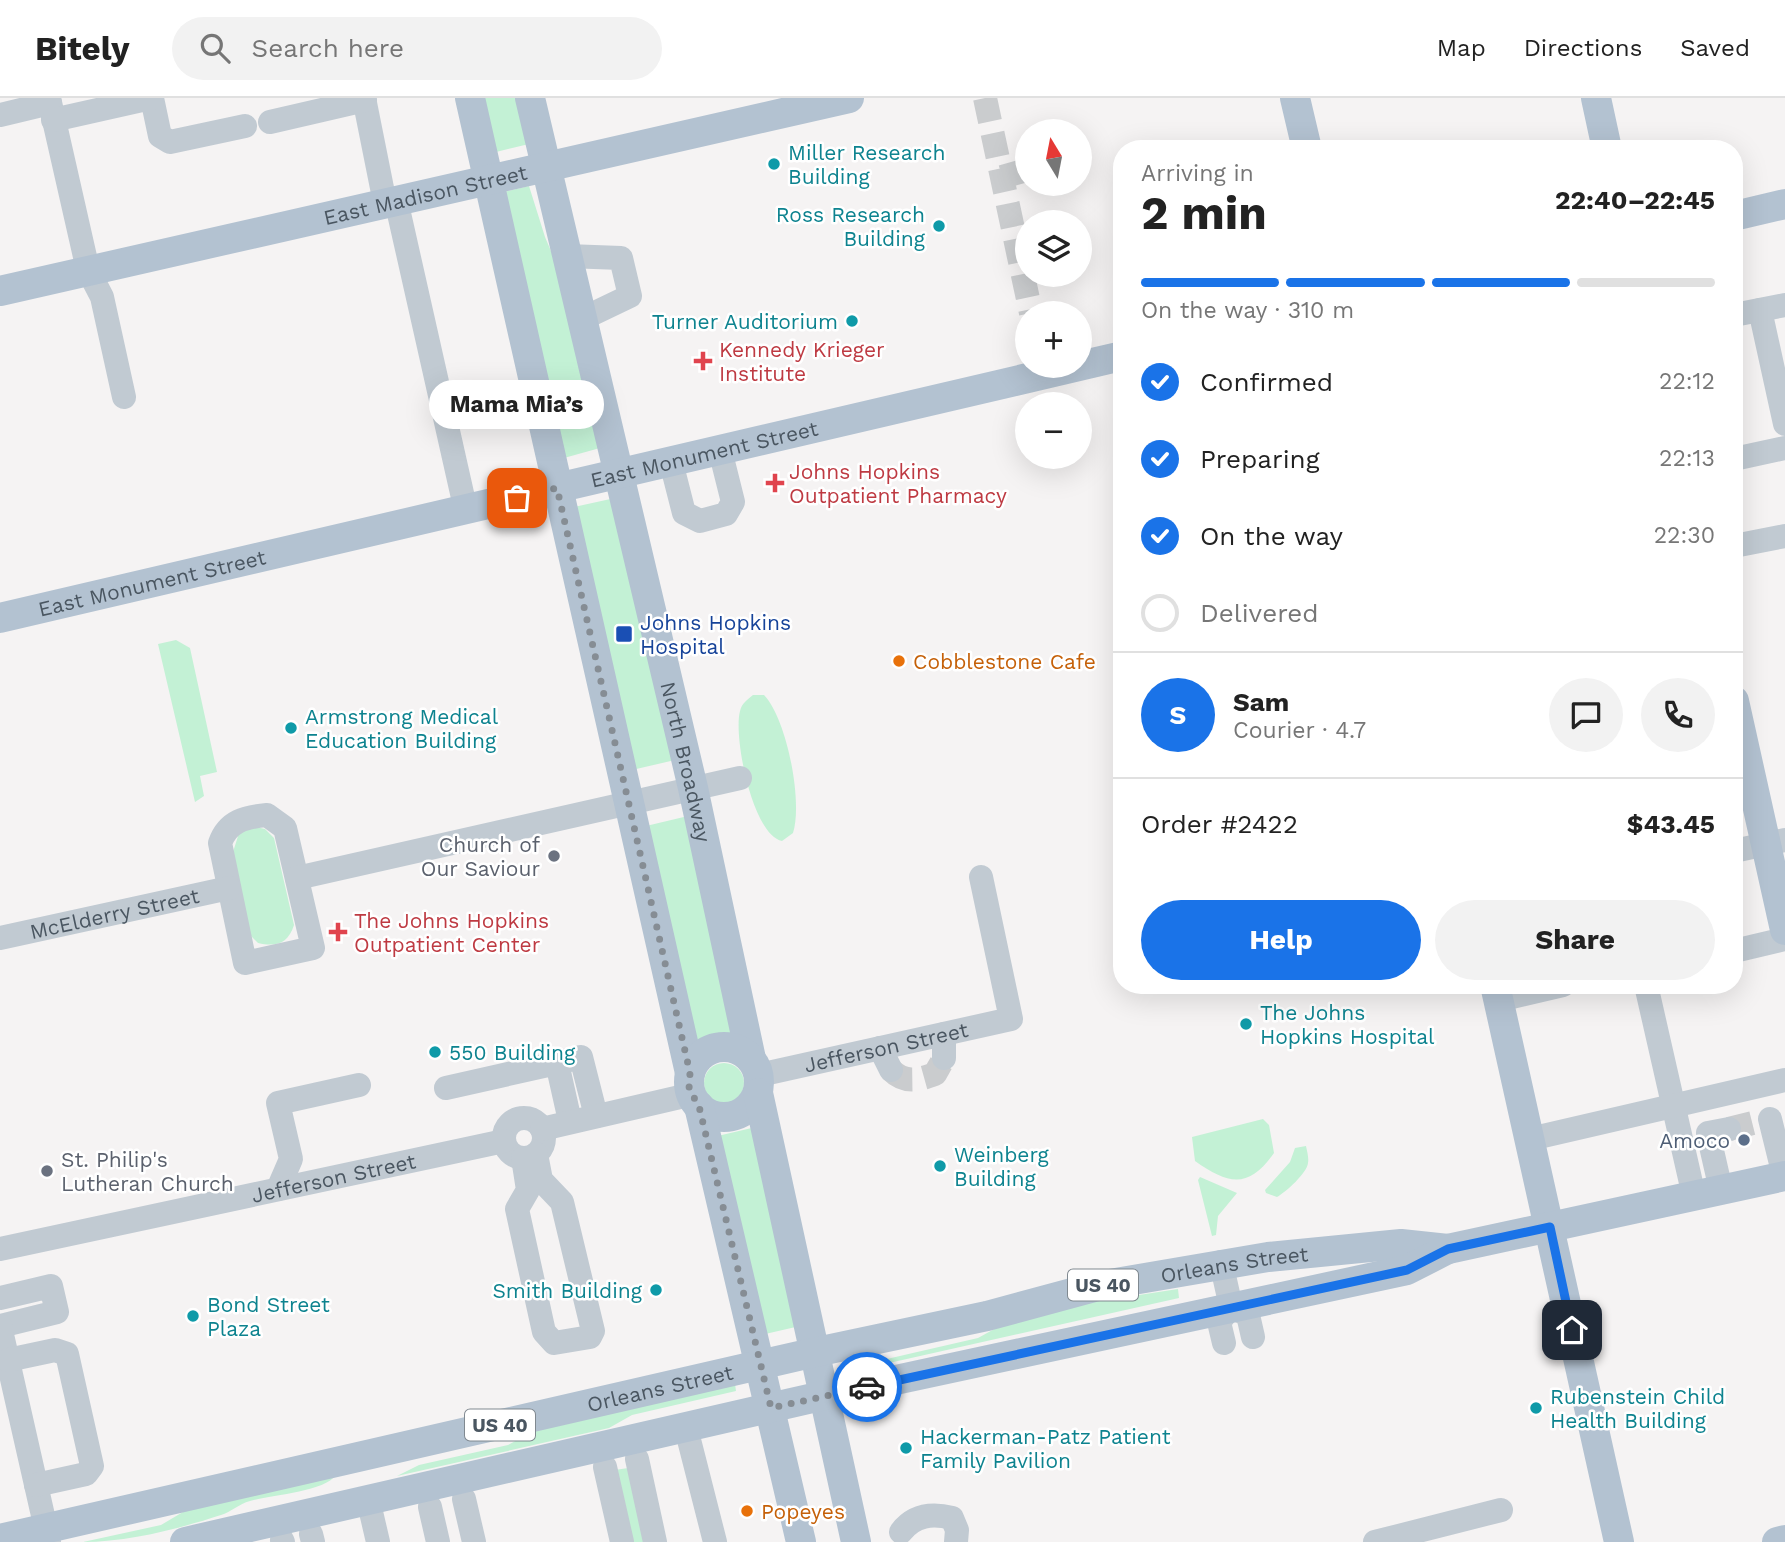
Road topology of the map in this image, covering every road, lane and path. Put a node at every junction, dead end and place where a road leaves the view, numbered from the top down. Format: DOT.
graph roads {
  1 [pos="151,98"];
  2 [pos="470,98"];
  3 [pos="530,98"];
  4 [pos="849,98"];
  5 [pos="1295,98"];
  6 [pos="1595,98"];
  7 [pos="364,99"];
  8 [pos="51,107"];
  9 [pos="0,115"];
  10 [pos="270,122"];
  11 [pos="245,126"];
  12 [pos="1305,140"];
  13 [pos="1605,140"];
  14 [pos="545,166"];
  15 [pos="488,179"];
  16 [pos="391,201"];
  17 [pos="1785,204"];
  18 [pos="1743,214"];
  19 [pos="567,256"];
  20 [pos="88,270"];
  21 [pos="0,291"];
  22 [pos="1785,305"];
  23 [pos="1760,310"];
  24 [pos="1743,313"];
  25 [pos="582,319"];
  26 [pos="1113,358"];
  27 [pos="1092,361"];
  28 [pos="1023,378"];
  29 [pos="124,397"];
  30 [pos="1785,424"];
  31 [pos="1785,448"];
  32 [pos="720,450"];
  33 [pos="1743,457"];
  34 [pos="671,461"];
  35 [pos="618,474"];
  36 [pos="557,488"];
  37 [pos="466,512"];
  38 [pos="1785,536"];
  39 [pos="1743,544"];
  40 [pos="0,618"];
  41 [pos="1743,732"];
  42 [pos="740,778"];
  43 [pos="694,788"];
  44 [pos="627,803"];
  45 [pos="1775,842"];
  46 [pos="1743,849"];
  47 [pos="981,877"];
  48 [pos="298,878"];
  49 [pos="229,888"];
  50 [pos="1785,930"];
  51 [pos="0,938"];
  52 [pos="1785,939"];
  53 [pos="1743,949"];
  54 [pos="1497,994"];
  55 [pos="1648,994"];
  56 [pos="557,1063"];
  57 [pos="756,1076"];
  58 [pos="1785,1080"];
  59 [pos="359,1085"];
  60 [pos="446,1088"];
  61 [pos="693,1090"];
  62 [pos="1674,1106"];
  63 [pos="596,1116"];
  64 [pos="570,1121"];
  65 [pos="1759,1122"];
  66 [pos="542,1129"];
  67 [pos="1530,1139"];
  68 [pos="504,1140"];
  69 [pos="529,1156"];
  70 [pos="1784,1176"];
  71 [pos="278,1189"];
  72 [pos="551,1193"];
  73 [pos="1707,1193"];
  74 [pos="523,1199"];
  75 [pos="1550,1227"];
  76 [pos="0,1249"];
  77 [pos="1448,1249"];
  78 [pos="1221,1262"];
  79 [pos="0,1298"];
  80 [pos="1231,1307"];
  81 [pos="0,1326"];
  82 [pos="1253,1337"];
  83 [pos="1224,1343"];
  84 [pos="816,1353"];
  85 [pos="8,1360"];
  86 [pos="760,1365"];
  87 [pos="826,1395"];
  88 [pos="771,1408"];
  89 [pos="522,1420"];
  90 [pos="686,1428"];
  91 [pos="376,1453"];
  92 [pos="637,1459"];
  93 [pos="605,1467"];
  94 [pos="36,1485"];
  95 [pos="368,1499"];
  96 [pos="464,1499"];
  97 [pos="430,1507"];
  98 [pos="1502,1510"];
  99 [pos="236,1530"];
  100 [pos="901,1532"];
  101 [pos="961,1533"];
  102 [pos="48,1535"];
  103 [pos="0,1539"];
  104 [pos="1785,1540"];
  105 [pos="185,1542"];
  106 [pos="378,1542"];
  107 [pos="438,1542"];
  108 [pos="474,1542"];
  109 [pos="622,1542"];
  110 [pos="655,1542"];
  111 [pos="715,1542"];
  112 [pos="801,1542"];
  113 [pos="856,1542"];
  114 [pos="1375,1542"];
  115 [pos="1619,1542"];
  116 [pos="1777,1542"];
  1 -- 8 [label="street"];
  1 -- 11 [label="street"];
  2 -- 15 [label="main road"];
  3 -- 14 [label="main road, North Broadway"];
  4 -- 14 [label="main road, East Madison Street"];
  5 -- 12 [label="main road"];
  6 -- 13 [label="main road"];
  7 -- 10 [label="street"];
  7 -- 16 [label="street"];
  8 -- 9 [label="street"];
  8 -- 20 [label="street"];
  14 -- 15 [label="main road, East Madison Street"];
  14 -- 19 [label="main road, North Broadway"];
  15 -- 16 [label="main road, East Madison Street"];
  15 -- 36 [label="main road"];
  16 -- 20 [label="main road, East Madison Street"];
  16 -- 37 [label="street"];
  17 -- 18 [label="main road"];
  19 -- 25 [label="main road, North Broadway"];
  19 -- 25 [label="street"];
  20 -- 21 [label="main road, East Madison Street"];
  20 -- 29 [label="street"];
  22 -- 23 [label="street"];
  23 -- 24 [label="street"];
  23 -- 30 [label="street"];
  25 -- 35 [label="main road, North Broadway"];
  26 -- 27 [label="main road, East Monument Street"];
  28 -- 32 [label="main road, East Monument Street"];
  31 -- 33 [label="street"];
  32 -- 34 [label="main road, East Monument Street"];
  32 -- 34 [label="street"];
  34 -- 35 [label="main road, East Monument Street"];
  35 -- 36 [label="main road, East Monument Street"];
  35 -- 43 [label="main road, North Broadway"];
  36 -- 37 [label="main road, East Monument Street"];
  36 -- 44 [label="main road"];
  37 -- 40 [label="main road, East Monument Street"];
  38 -- 39 [label="street"];
  41 -- 45 [label="main road"];
  42 -- 43 [label="street"];
  43 -- 44 [label="street"];
  43 -- 57 [label="main road, North Broadway"];
  44 -- 48 [label="street"];
  44 -- 61 [label="main road"];
  45 -- 46 [label="street"];
  45 -- 50 [label="main road"];
  47 -- 57 [label="street, Jefferson Street"];
  48 -- 49 [label="street"];
  48 -- 49 [label="street"];
  49 -- 51 [label="street, McElderry Street"];
  52 -- 53 [label="street"];
  54 -- 67 [label="main road"];
  55 -- 62 [label="street"];
  56 -- 60 [label="street"];
  56 -- 63 [label="street"];
  56 -- 64 [label="street"];
  57 -- 61 [label="main road"];
  57 -- 61 [label="main road"];
  57 -- 84 [label="main road, North Broadway"];
  58 -- 62 [label="street"];
  59 -- 71 [label="street"];
  61 -- 63 [label="street"];
  61 -- 86 [label="main road"];
  62 -- 67 [label="street"];
  62 -- 73 [label="street"];
  63 -- 64 [label="street"];
  64 -- 66 [label="street"];
  65 -- 70 [label="street"];
  65 -- 73 [label="street"];
  66 -- 68 [label="street"];
  66 -- 69 [label="street"];
  67 -- 75 [label="main road"];
  68 -- 69 [label="street"];
  68 -- 71 [label="street, Jefferson Street"];
  69 -- 72 [label="street"];
  69 -- 74 [label="street"];
  70 -- 73 [label="main road, Orleans Street / US 40"];
  71 -- 76 [label="street, Jefferson Street"];
  72 -- 74 [label="street"];
  72 -- 74 [label="street"];
  73 -- 75 [label="main road, Orleans Street / US 40"];
  75 -- 77 [label="main road, Orleans Street / US 40"];
  75 -- 115 [label="main road"];
  77 -- 78 [label="main road, Orleans Street / US 40"];
  77 -- 80 [label="main road, Orleans Street / US 40"];
  78 -- 80 [label="street"];
  78 -- 84 [label="main road, Orleans Street / US 40"];
  79 -- 81 [label="street"];
  80 -- 82 [label="street"];
  80 -- 83 [label="street"];
  80 -- 87 [label="main road, Orleans Street / US 40"];
  81 -- 85 [label="street"];
  84 -- 86 [label="main road, Orleans Street / US 40"];
  84 -- 87 [label="main road, North Broadway"];
  85 -- 94 [label="street"];
  85 -- 94 [label="street"];
  86 -- 88 [label="main road"];
  86 -- 89 [label="main road, Orleans Street / US 40"];
  87 -- 88 [label="main road, Orleans Street / US 40"];
  87 -- 113 [label="main road, North Broadway"];
  88 -- 90 [label="main road, Orleans Street / US 40"];
  88 -- 112 [label="main road"];
  89 -- 91 [label="main road, Orleans Street / US 40"];
  89 -- 95 [label="main road"];
  90 -- 95 [label="main road, Orleans Street / US 40"];
  90 -- 111 [label="street"];
  91 -- 99 [label="main road"];
  91 -- 102 [label="main road, Orleans Street / US 40"];
  92 -- 110 [label="street"];
  93 -- 109 [label="street"];
  94 -- 102 [label="street"];
  95 -- 99 [label="main road, Orleans Street / US 40"];
  95 -- 106 [label="street"];
  96 -- 108 [label="street"];
  97 -- 107 [label="street"];
  98 -- 114 [label="street"];
  99 -- 105 [label="main road, Orleans Street / US 40"];
  100 -- 101 [label="street"];
  102 -- 103 [label="main road, Orleans Street / US 40"];
  104 -- 116 [label="main road"];
}
